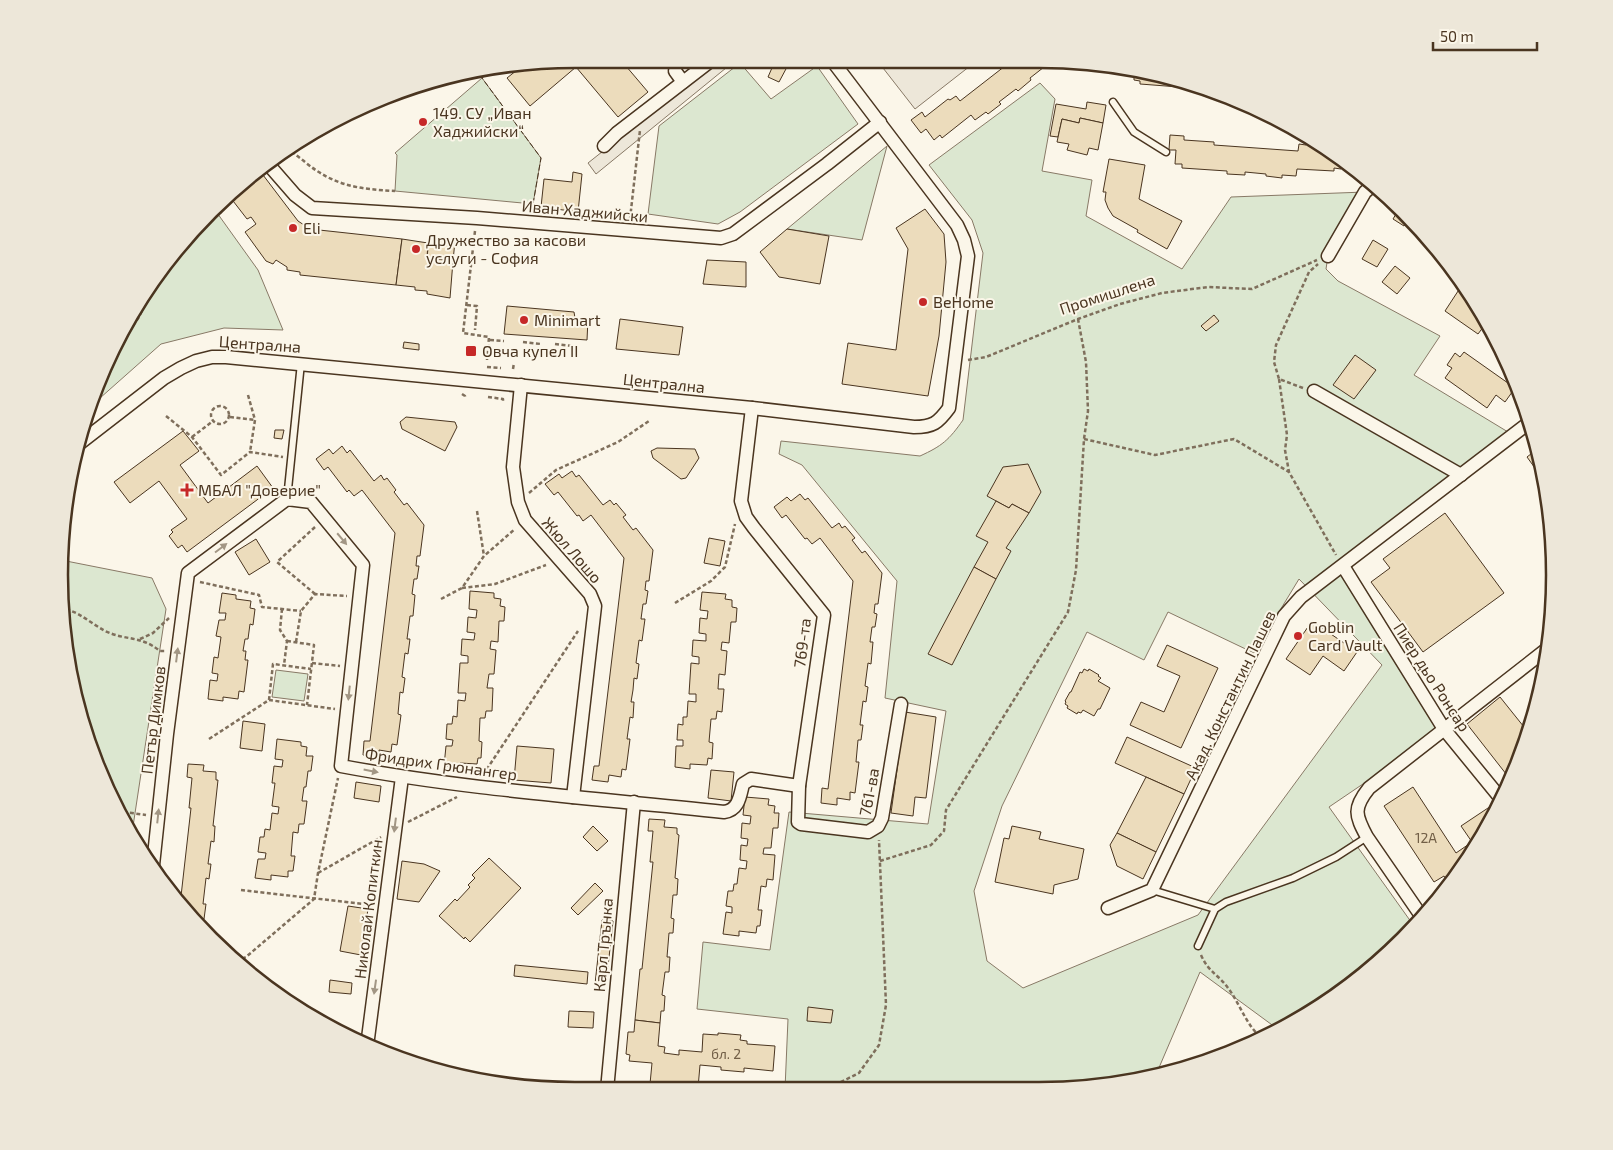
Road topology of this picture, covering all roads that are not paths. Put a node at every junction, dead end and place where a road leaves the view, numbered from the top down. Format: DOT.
graph roads {
  1 [pos="695,68"];
  2 [pos="840,68"];
  3 [pos="1113,102"];
  4 [pos="880,122"];
  5 [pos="604,146"];
  6 [pos="1166,152"];
  7 [pos="272,168"];
  8 [pos="1368,189"];
  9 [pos="1328,256"];
  10 [pos="301,363"];
  11 [pos="521,385"];
  12 [pos="1314,391"];
  13 [pos="752,408"];
  14 [pos="1523,427"];
  15 [pos="87,438"];
  16 [pos="1461,475"];
  17 [pos="287,499"];
  18 [pos="1343,566"];
  19 [pos="1539,655"];
  20 [pos="901,704"];
  21 [pos="1444,729"];
  22 [pos="402,777"];
  23 [pos="798,786"];
  24 [pos="1496,793"];
  25 [pos="573,797"];
  26 [pos="634,802"];
  27 [pos="1367,837"];
  28 [pos="154,858"];
  29 [pos="1152,890"];
  30 [pos="1108,908"];
  31 [pos="1215,909"];
  32 [pos="1418,912"];
  33 [pos="1198,946"];
  34 [pos="368,1038"];
  35 [pos="608,1082"];
  1 -- 5 [label="street"];
  2 -- 4 [label="street"];
  3 -- 6 [label="lane"];
  4 -- 7 [label="street, Иван Хаджийски"];
  4 -- 13 [label="street, Централна"];
  8 -- 9 [label="street"];
  10 -- 11 [label="street, Централна"];
  10 -- 15 [label="street, Централна"];
  10 -- 17 [label="lane"];
  11 -- 13 [label="street, Централна"];
  11 -- 25 [label="street, Жюл Лошо"];
  12 -- 16 [label="street"];
  13 -- 23 [label="street, 769-та"];
  14 -- 16 [label="street, Акад. Константин Пашев"];
  16 -- 18 [label="street, Акад. Константин Пашев"];
  17 -- 22 [label="street, Фридрих Грюнангер, one-way"];
  28 -- 17 [label="street, Петър Димков, one-way"];
  18 -- 21 [label="street, Пиер дьо Ронсар"];
  18 -- 29 [label="street, Акад. Константин Пашев"];
  19 -- 21 [label="street"];
  20 -- 23 [label="street, 761-ва"];
  21 -- 24 [label="street, Пиер дьо Ронсар"];
  21 -- 27 [label="street"];
  22 -- 25 [label="street, Фридрих Грюнангер"];
  22 -- 34 [label="street, Николай Копиткин, one-way"];
  23 -- 26 [label="street, Фридрих Грюнангер"];
  25 -- 26 [label="street, Фридрих Грюнангер"];
  26 -- 35 [label="street, Карл Трънка"];
  27 -- 31 [label="lane"];
  27 -- 32 [label="street"];
  29 -- 30 [label="street"];
  29 -- 31 [label="lane"];
  31 -- 33 [label="lane"];
}
